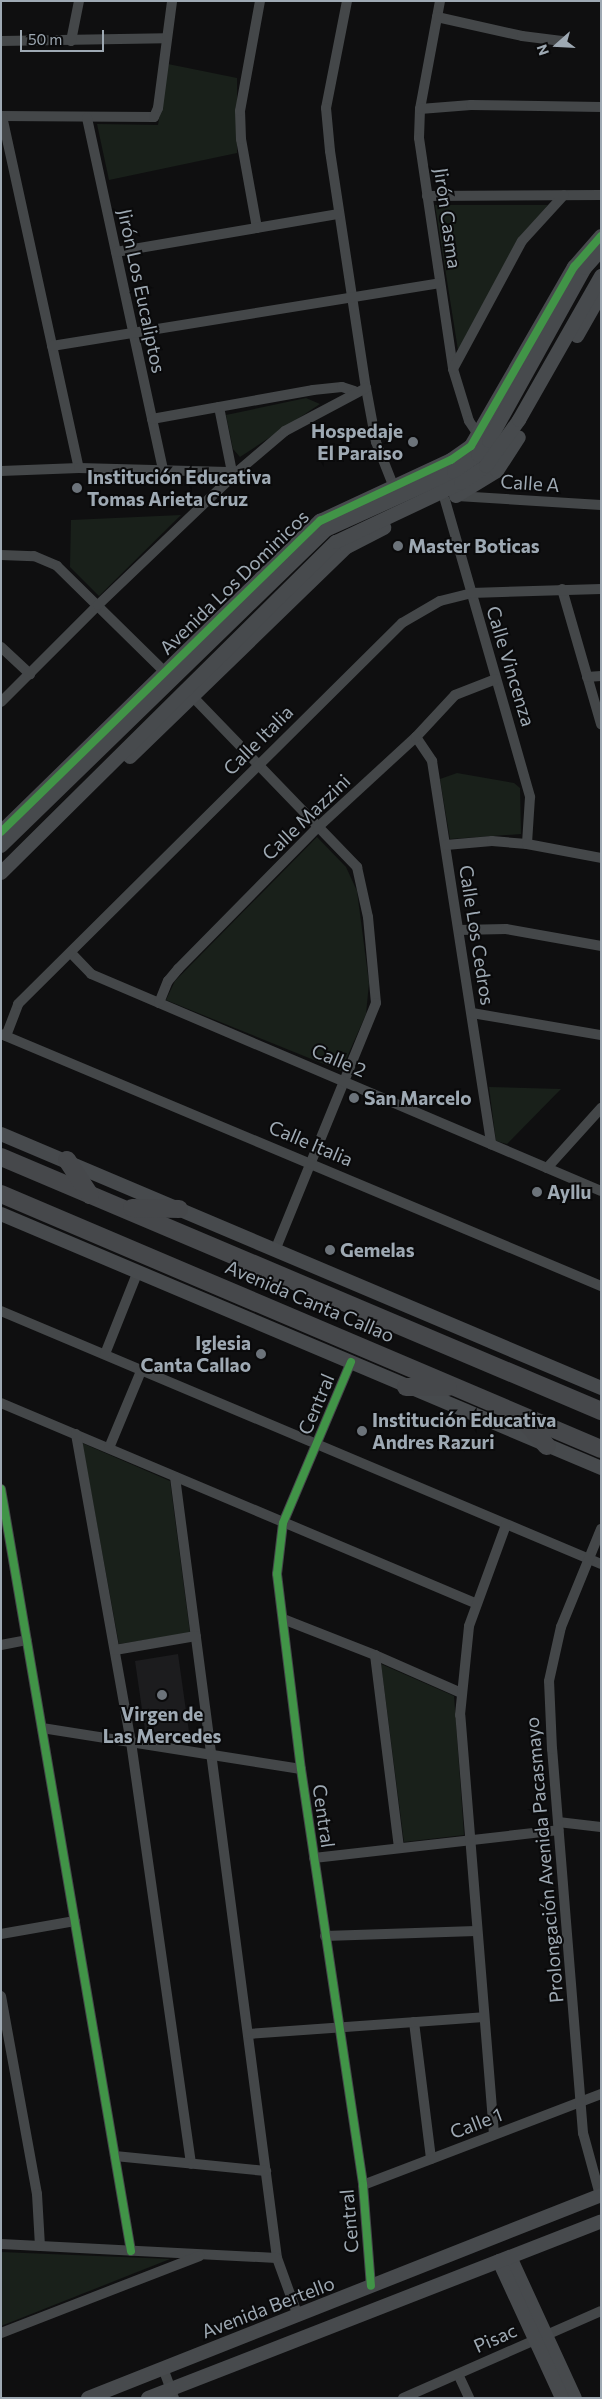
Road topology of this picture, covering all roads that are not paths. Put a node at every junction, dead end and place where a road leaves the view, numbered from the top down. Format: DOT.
graph roads {
  1 [pos="79,1"];
  2 [pos="172,1"];
  3 [pos="260,1"];
  4 [pos="347,1"];
  5 [pos="440,1"];
  6 [pos="437,17"];
  7 [pos="164,38"];
  8 [pos="1,41"];
  9 [pos="71,41"];
  10 [pos="562,41"];
  11 [pos="601,106"];
  12 [pos="420,109"];
  13 [pos="2,116"];
  14 [pos="87,118"];
  15 [pos="564,195"];
  16 [pos="601,195"];
  17 [pos="427,196"];
  18 [pos="339,214"];
  19 [pos="257,228"];
  20 [pos="601,236"];
  21 [pos="601,250"];
  22 [pos="116,252"];
  23 [pos="601,276"];
  24 [pos="440,283"];
  25 [pos="601,294"];
  26 [pos="556,299"];
  27 [pos="352,300"];
  28 [pos="553,325"];
  29 [pos="134,334"];
  30 [pos="52,346"];
  31 [pos="452,369"];
  32 [pos="366,388"];
  33 [pos="354,391"];
  34 [pos="539,404"];
  35 [pos="219,407"];
  36 [pos="152,419"];
  37 [pos="519,420"];
  38 [pos="479,436"];
  39 [pos="79,468"];
  40 [pos="1,471"];
  41 [pos="163,472"];
  42 [pos="234,472"];
  43 [pos="393,485"];
  44 [pos="366,498"];
  45 [pos="451,498"];
  46 [pos="600,504"];
  47 [pos="355,515"];
  48 [pos="1,556"];
  49 [pos="327,566"];
  50 [pos="300,577"];
  51 [pos="601,589"];
  52 [pos="562,590"];
  53 [pos="471,593"];
  54 [pos="98,605"];
  55 [pos="1,647"];
  56 [pos="164,671"];
  57 [pos="30,674"];
  58 [pos="587,676"];
  59 [pos="601,676"];
  60 [pos="496,679"];
  61 [pos="192,696"];
  62 [pos="1,702"];
  63 [pos="601,724"];
  64 [pos="416,737"];
  65 [pos="258,765"];
  66 [pos="318,827"];
  67 [pos="1,832"];
  68 [pos="527,844"];
  69 [pos="446,845"];
  70 [pos="1,846"];
  71 [pos="601,858"];
  72 [pos="1,873"];
  73 [pos="1,884"];
  74 [pos="459,930"];
  75 [pos="601,946"];
  76 [pos="70,952"];
  77 [pos="159,1002"];
  78 [pos="472,1013"];
  79 [pos="4,1035"];
  80 [pos="601,1035"];
  81 [pos="345,1081"];
  82 [pos="601,1108"];
  83 [pos="1,1134"];
  84 [pos="491,1144"];
  85 [pos="1,1158"];
  86 [pos="67,1160"];
  87 [pos="312,1162"];
  88 [pos="547,1168"];
  89 [pos="601,1191"];
  90 [pos="1,1194"];
  91 [pos="91,1195"];
  92 [pos="121,1208"];
  93 [pos="179,1209"];
  94 [pos="1,1214"];
  95 [pos="275,1250"];
  96 [pos="138,1271"];
  97 [pos="601,1286"];
  98 [pos="1,1311"];
  99 [pos="105,1354"];
  100 [pos="351,1362"];
  101 [pos="141,1371"];
  102 [pos="406,1387"];
  103 [pos="457,1388"];
  104 [pos="601,1388"];
  105 [pos="1,1403"];
  106 [pos="601,1411"];
  107 [pos="521,1416"];
  108 [pos="76,1434"];
  109 [pos="316,1446"];
  110 [pos="547,1446"];
  111 [pos="109,1448"];
  112 [pos="601,1449"];
  113 [pos="601,1468"];
  114 [pos="175,1477"];
  115 [pos="1,1489"];
  116 [pos="283,1523"];
  117 [pos="506,1524"];
  118 [pos="601,1529"];
  119 [pos="12,1552"];
  120 [pos="1,1554"];
  121 [pos="588,1558"];
  122 [pos="601,1564"];
  123 [pos="475,1603"];
  124 [pos="283,1619"];
  125 [pos="196,1636"];
  126 [pos="27,1640"];
  127 [pos="1,1645"];
  128 [pos="115,1650"];
  129 [pos="375,1655"];
  130 [pos="461,1693"];
  131 [pos="42,1728"];
  132 [pos="131,1742"];
  133 [pos="213,1755"];
  134 [pos="301,1769"];
  135 [pos="558,1826"];
  136 [pos="601,1827"];
  137 [pos="468,1840"];
  138 [pos="399,1848"];
  139 [pos="314,1858"];
  140 [pos="75,1921"];
  141 [pos="476,1931"];
  142 [pos="1,1934"];
  143 [pos="325,1936"];
  144 [pos="1,1996"];
  145 [pos="483,2017"];
  146 [pos="414,2022"];
  147 [pos="339,2028"];
  148 [pos="248,2034"];
  149 [pos="601,2094"];
  150 [pos="581,2103"];
  151 [pos="494,2134"];
  152 [pos="115,2156"];
  153 [pos="431,2159"];
  154 [pos="191,2164"];
  155 [pos="266,2171"];
  156 [pos="363,2184"];
  157 [pos="600,2195"];
  158 [pos="601,2221"];
  159 [pos="1,2244"];
  160 [pos="40,2246"];
  161 [pos="131,2251"];
  162 [pos="204,2255"];
  163 [pos="277,2258"];
  164 [pos="505,2259"];
  165 [pos="371,2286"];
  166 [pos="601,2311"];
  167 [pos="298,2316"];
  168 [pos="1,2333"];
  169 [pos="542,2337"];
  170 [pos="163,2368"];
  171 [pos="458,2374"];
  172 [pos="173,2393"];
  173 [pos="88,2398"];
  174 [pos="148,2398"];
  175 [pos="403,2398"];
  176 [pos="469,2398"];
  177 [pos="562,2398"];
  178 [pos="575,2398"];
  1 -- 9 [label="street"];
  2 -- 7 [label="street"];
  3 -- 19 [label="street"];
  4 -- 18 [label="street"];
  5 -- 6 [label="street, Jirón Casma"];
  6 -- 10 [label="street"];
  6 -- 12 [label="street, Jirón Casma"];
  7 -- 9 [label="street"];
  7 -- 14 [label="street"];
  8 -- 9 [label="street"];
  11 -- 12 [label="street"];
  12 -- 17 [label="street, Jirón Casma"];
  13 -- 14 [label="street"];
  13 -- 30 [label="street"];
  14 -- 22 [label="street, Jirón Los Eucaliptos"];
  15 -- 16 [label="street"];
  15 -- 17 [label="street"];
  15 -- 31 [label="street"];
  17 -- 24 [label="street, Jirón Casma"];
  18 -- 19 [label="street"];
  18 -- 27 [label="street"];
  19 -- 22 [label="street"];
  20 -- 26 [label="main road, Avenida Los Dominicos"];
  21 -- 28 [label="main road, Avenida Los Dominicos"];
  22 -- 29 [label="street, Jirón Los Eucaliptos"];
  23 -- 37 [label="main road"];
  24 -- 27 [label="street"];
  24 -- 31 [label="street, Jirón Casma"];
  25 -- 34 [label="main road"];
  26 -- 28 [label="main road"];
  26 -- 38 [label="main road, Avenida Los Dominicos"];
  27 -- 29 [label="street"];
  27 -- 32 [label="street"];
  28 -- 47 [label="main road, Avenida Los Dominicos"];
  29 -- 30 [label="street"];
  29 -- 36 [label="street, Jirón Los Eucaliptos"];
  30 -- 39 [label="street"];
  31 -- 38 [label="street, Jirón Casma"];
  32 -- 33 [label="street"];
  32 -- 43 [label="street"];
  33 -- 35 [label="street"];
  33 -- 42 [label="street"];
  34 -- 37 [label="main road"];
  34 -- 45 [label="main road"];
  35 -- 36 [label="street"];
  35 -- 42 [label="street"];
  36 -- 41 [label="street, Jirón Los Eucaliptos"];
  37 -- 50 [label="main road"];
  38 -- 43 [label="main road, Avenida Los Dominicos"];
  39 -- 40 [label="street"];
  39 -- 41 [label="street"];
  41 -- 42 [label="street"];
  42 -- 54 [label="street"];
  43 -- 44 [label="main road, Avenida Los Dominicos"];
  44 -- 47 [label="main road"];
  44 -- 56 [label="main road, Avenida Los Dominicos"];
  45 -- 46 [label="street, Calle A"];
  45 -- 49 [label="main road"];
  45 -- 53 [label="street, Calle Vincenza"];
  47 -- 70 [label="main road, Avenida Los Dominicos"];
  48 -- 54 [label="street"];
  49 -- 50 [label="main road"];
  49 -- 61 [label="main road"];
  50 -- 72 [label="main road"];
  51 -- 52 [label="street, Calle Italia"];
  52 -- 53 [label="street, Calle Italia"];
  52 -- 58 [label="street"];
  53 -- 60 [label="street, Calle Vincenza"];
  53 -- 65 [label="street, Calle Italia"];
  54 -- 56 [label="street"];
  54 -- 57 [label="street"];
  55 -- 57 [label="street"];
  56 -- 67 [label="main road, Avenida Los Dominicos"];
  57 -- 62 [label="street"];
  58 -- 59 [label="street"];
  58 -- 63 [label="street"];
  60 -- 64 [label="street, Calle Mazzini"];
  60 -- 68 [label="street, Calle Vincenza"];
  61 -- 65 [label="street"];
  61 -- 73 [label="main road"];
  64 -- 66 [label="street, Calle Mazzini"];
  64 -- 69 [label="street, Calle Los Cedros"];
  65 -- 66 [label="street"];
  65 -- 76 [label="street, Calle Italia"];
  66 -- 77 [label="street, Calle Mazzini"];
  66 -- 81 [label="street"];
  68 -- 69 [label="street"];
  68 -- 71 [label="street"];
  69 -- 74 [label="street, Calle Los Cedros"];
  74 -- 75 [label="street"];
  74 -- 78 [label="street, Calle Los Cedros"];
  76 -- 77 [label="street, Calle 2"];
  76 -- 79 [label="street, Calle Italia"];
  77 -- 81 [label="street, Calle 2"];
  78 -- 80 [label="street"];
  78 -- 84 [label="street, Calle Los Cedros"];
  79 -- 87 [label="street, Calle Italia"];
  81 -- 84 [label="street, Calle 2"];
  81 -- 87 [label="street"];
  82 -- 88 [label="street"];
  83 -- 86 [label="main road, Avenida Canta Callao"];
  84 -- 88 [label="street, Calle 2"];
  85 -- 91 [label="highway, Avenida Canta Callao"];
  86 -- 91 [label="highway"];
  86 -- 93 [label="main road, Avenida Canta Callao"];
  87 -- 95 [label="street"];
  87 -- 97 [label="street, Calle Italia"];
  88 -- 89 [label="street, Calle 2"];
  90 -- 103 [label="highway, Avenida Canta Callao"];
  91 -- 92 [label="highway, Avenida Canta Callao"];
  92 -- 93 [label="highway"];
  92 -- 106 [label="highway, Avenida Canta Callao"];
  93 -- 95 [label="main road, Avenida Canta Callao"];
  94 -- 96 [label="main road"];
  95 -- 104 [label="main road, Avenida Canta Callao"];
  96 -- 99 [label="street"];
  96 -- 100 [label="main road"];
  98 -- 99 [label="street"];
  99 -- 101 [label="street"];
  100 -- 102 [label="main road"];
  100 -- 109 [label="street, Central"];
  101 -- 109 [label="street"];
  101 -- 111 [label="street"];
  102 -- 103 [label="highway"];
  102 -- 110 [label="main road"];
  103 -- 107 [label="highway, Avenida Canta Callao"];
  105 -- 108 [label="street"];
  107 -- 110 [label="highway"];
  107 -- 112 [label="highway, Avenida Canta Callao"];
  108 -- 111 [label="street"];
  108 -- 128 [label="street"];
  109 -- 116 [label="street, Central"];
  109 -- 117 [label="street"];
  110 -- 113 [label="main road"];
  111 -- 114 [label="street"];
  114 -- 116 [label="street"];
  114 -- 125 [label="street"];
  115 -- 119 [label="street"];
  116 -- 123 [label="street"];
  116 -- 124 [label="street, Central"];
  117 -- 121 [label="street"];
  117 -- 123 [label="street"];
  118 -- 121 [label="street, Prolongación Avenida Pacasmayo"];
  119 -- 120 [label="street"];
  119 -- 126 [label="street"];
  121 -- 122 [label="street"];
  121 -- 135 [label="street, Prolongación Avenida Pacasmayo"];
  123 -- 130 [label="street"];
  124 -- 129 [label="street"];
  124 -- 134 [label="street, Central"];
  125 -- 128 [label="street"];
  125 -- 133 [label="street"];
  126 -- 127 [label="street"];
  126 -- 131 [label="street"];
  128 -- 132 [label="street"];
  129 -- 130 [label="street"];
  129 -- 138 [label="street"];
  130 -- 137 [label="street"];
  131 -- 132 [label="street"];
  131 -- 140 [label="street"];
  132 -- 133 [label="street"];
  132 -- 154 [label="street"];
  133 -- 134 [label="street"];
  133 -- 148 [label="street"];
  134 -- 139 [label="street, Central"];
  135 -- 136 [label="street"];
  135 -- 137 [label="street"];
  135 -- 150 [label="street, Prolongación Avenida Pacasmayo"];
  137 -- 138 [label="street"];
  137 -- 141 [label="street"];
  138 -- 139 [label="street"];
  139 -- 143 [label="street, Central"];
  140 -- 142 [label="street"];
  140 -- 152 [label="street"];
  141 -- 143 [label="street"];
  141 -- 145 [label="street"];
  143 -- 147 [label="street, Central"];
  144 -- 160 [label="street"];
  145 -- 146 [label="street"];
  145 -- 151 [label="street"];
  146 -- 147 [label="street"];
  146 -- 153 [label="street"];
  147 -- 148 [label="street"];
  147 -- 156 [label="street, Central"];
  148 -- 155 [label="street"];
  149 -- 150 [label="street, Calle 1"];
  150 -- 151 [label="street, Calle 1"];
  150 -- 157 [label="street, Prolongación Avenida Pacasmayo"];
  151 -- 153 [label="street, Calle 1"];
  152 -- 154 [label="street"];
  152 -- 161 [label="street"];
  153 -- 156 [label="street, Calle 1"];
  154 -- 155 [label="street"];
  155 -- 163 [label="street"];
  156 -- 165 [label="street, Central"];
  157 -- 165 [label="main road, Avenida Bertello"];
  158 -- 164 [label="main road"];
  159 -- 160 [label="street"];
  160 -- 161 [label="street"];
  161 -- 162 [label="street"];
  162 -- 163 [label="street"];
  162 -- 168 [label="street"];
  163 -- 167 [label="street"];
  164 -- 169 [label="main road"];
  164 -- 172 [label="main road"];
  165 -- 167 [label="main road, Avenida Bertello"];
  166 -- 169 [label="street, Pisac"];
  167 -- 170 [label="main road, Avenida Bertello"];
  169 -- 171 [label="street, Pisac"];
  169 -- 177 [label="main road"];
  169 -- 178 [label="main road"];
  170 -- 172 [label="street"];
  170 -- 173 [label="main road, Avenida Bertello"];
  171 -- 175 [label="street, Pisac"];
  171 -- 176 [label="street"];
  172 -- 174 [label="main road"];
}
